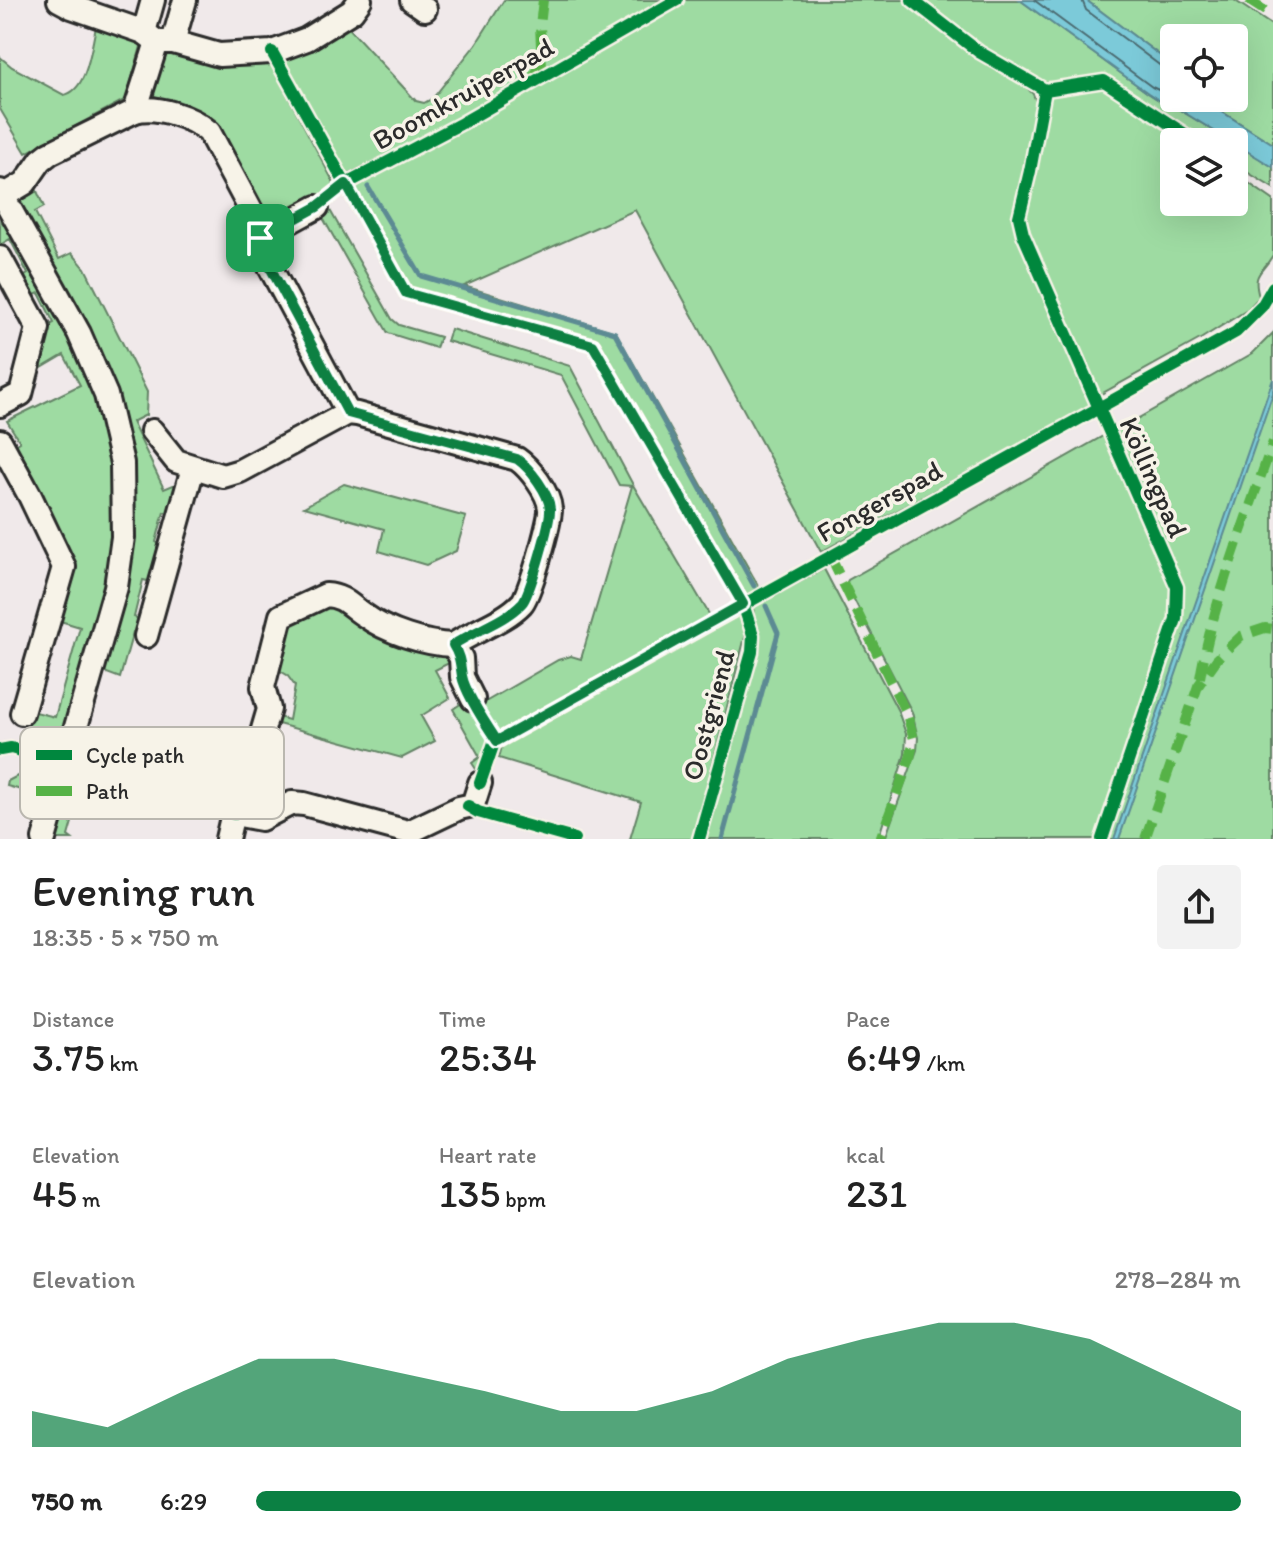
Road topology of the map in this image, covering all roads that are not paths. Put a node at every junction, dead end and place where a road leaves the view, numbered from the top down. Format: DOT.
graph roads {
  1 [pos="59,0"];
  2 [pos="153,0"];
  3 [pos="185,0"];
  4 [pos="360,0"];
  5 [pos="158,39"];
  6 [pos="135,111"];
  7 [pos="1,195"];
  8 [pos="317,207"];
  9 [pos="260,238"];
  10 [pos="0,258"];
  11 [pos="0,405"];
  12 [pos="348,413"];
  13 [pos="152,431"];
  14 [pos="0,441"];
  15 [pos="193,468"];
  16 [pos="146,636"];
  17 [pos="453,645"];
  18 [pos="473,699"];
  19 [pos="22,713"];
  20 [pos="76,727"];
  21 [pos="264,727"];
  22 [pos="480,783"];
  23 [pos="284,807"];
  24 [pos="50,819"];
  25 [pos="233,819"];
  26 [pos="44,839"];
  27 [pos="227,839"];
  1 -- 5 [label="street"];
  2 -- 5 [label="street"];
  3 -- 5 [label="street"];
  4 -- 5 [label="street"];
  5 -- 6 [label="street"];
  6 -- 7 [label="street"];
  6 -- 9 [label="street"];
  7 -- 20 [label="street"];
  8 -- 9 [label="street"];
  9 -- 12 [label="street"];
  10 -- 11 [label="street"];
  12 -- 15 [label="street"];
  12 -- 17 [label="street"];
  13 -- 15 [label="street"];
  14 -- 19 [label="street"];
  15 -- 16 [label="street"];
  17 -- 18 [label="street"];
  17 -- 21 [label="street"];
  22 -- 23 [label="street"];
  24 -- 26 [label="street"];
  25 -- 27 [label="street"];
}
